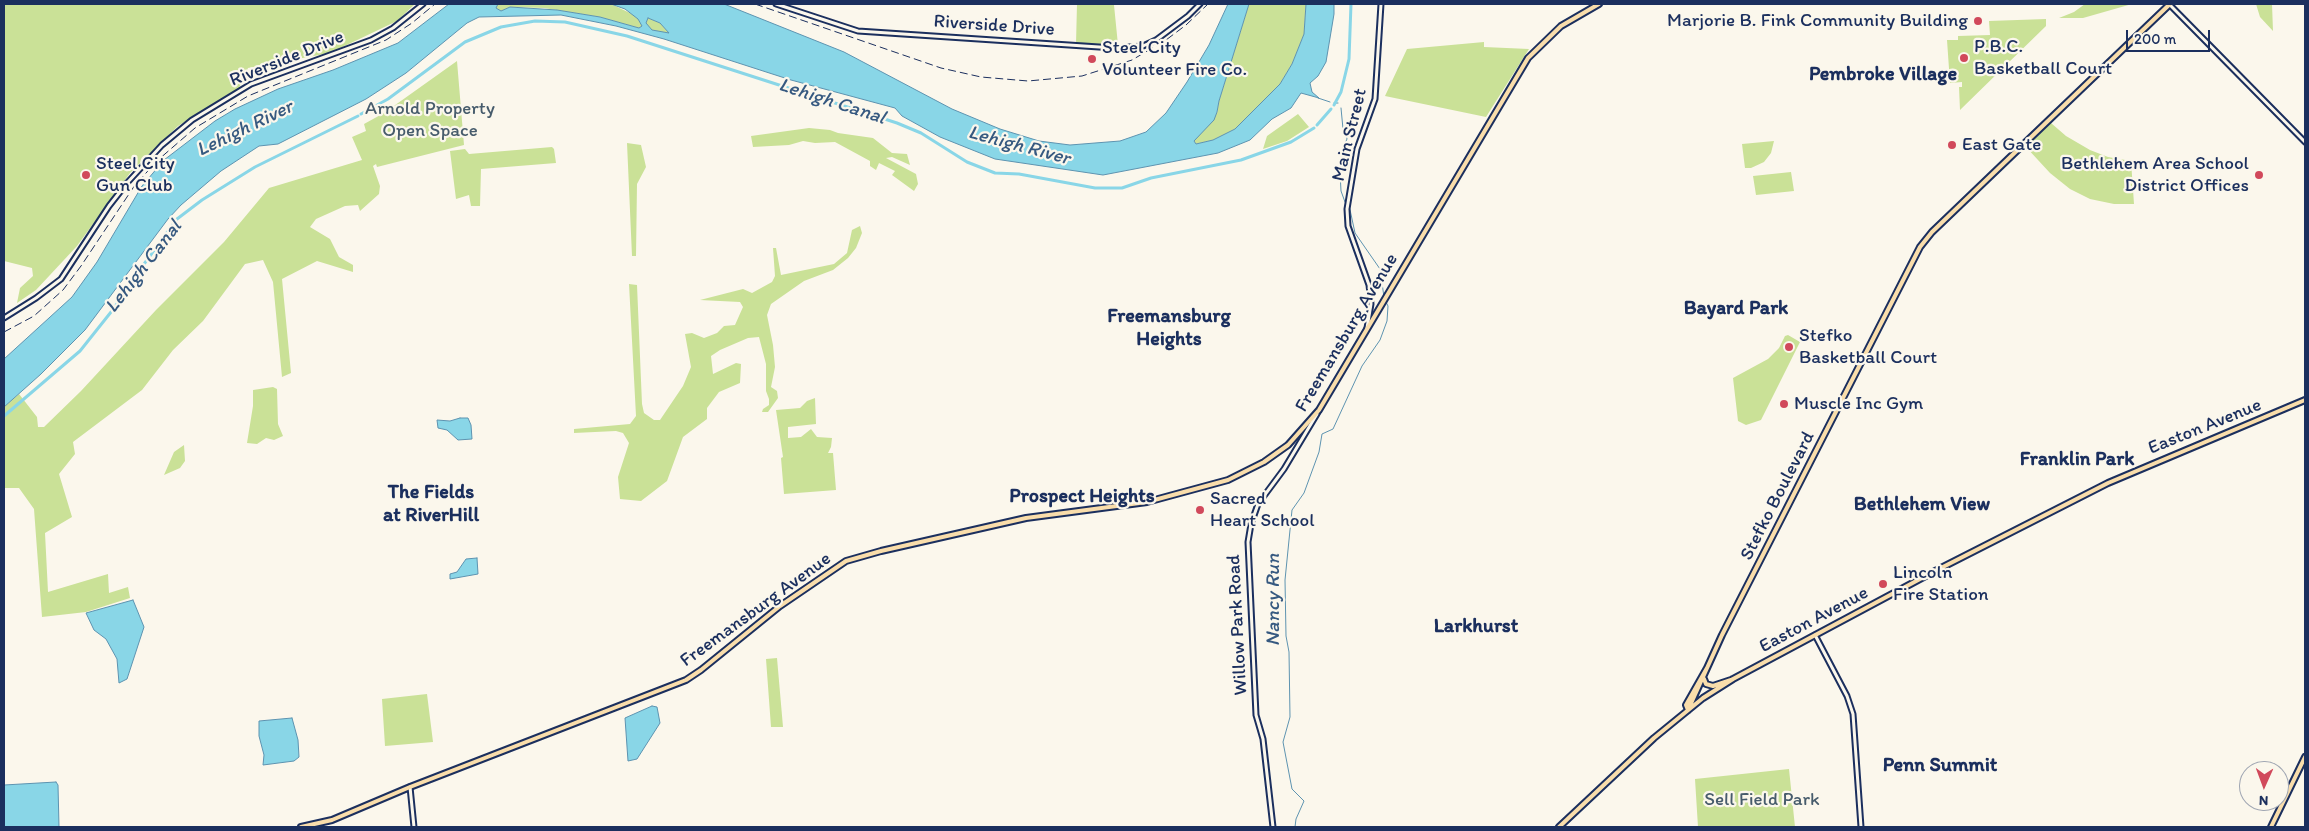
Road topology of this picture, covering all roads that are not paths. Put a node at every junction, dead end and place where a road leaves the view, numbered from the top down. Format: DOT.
graph roads {
  1 [pos="423,4"];
  2 [pos="776,4"];
  3 [pos="1200,4"];
  4 [pos="1381,4"];
  5 [pos="1599,4"];
  6 [pos="2170,4"];
  7 [pos="2305,142"];
  8 [pos="4,318"];
  9 [pos="1367,329"];
  10 [pos="2305,400"];
  11 [pos="1319,410"];
  12 [pos="1814,636"];
  13 [pos="1707,668"];
  14 [pos="1704,679"];
  15 [pos="1733,680"];
  16 [pos="1688,710"];
  17 [pos="2305,757"];
  18 [pos="410,786"];
  19 [pos="302,827"];
  20 [pos="414,827"];
  21 [pos="1273,827"];
  22 [pos="1559,827"];
  23 [pos="1861,827"];
  24 [pos="2271,827"];
  1 -- 8 [label="street, Riverside Drive"];
  2 -- 3 [label="street, Riverside Drive"];
  4 -- 9 [label="street, Main Street"];
  5 -- 9 [label="main road, Freemansburg Avenue"];
  6 -- 7 [label="street"];
  6 -- 13 [label="main road, Stefko Boulevard"];
  9 -- 11 [label="main road, Freemansburg Avenue"];
  10 -- 12 [label="main road, Easton Avenue"];
  11 -- 18 [label="main road, Freemansburg Avenue"];
  11 -- 21 [label="street, Willow Park Road"];
  12 -- 15 [label="main road, Easton Avenue"];
  12 -- 23 [label="street"];
  13 -- 14 [label="main road, Stefko Boulevard"];
  13 -- 16 [label="main road, Stefko Boulevard"];
  14 -- 15 [label="main road"];
  14 -- 16 [label="main road, Stefko Boulevard"];
  15 -- 16 [label="main road, Easton Avenue"];
  16 -- 22 [label="main road, Easton Avenue"];
  17 -- 24 [label="main road"];
  18 -- 19 [label="main road, Freemansburg Avenue"];
  18 -- 20 [label="street"];
}
